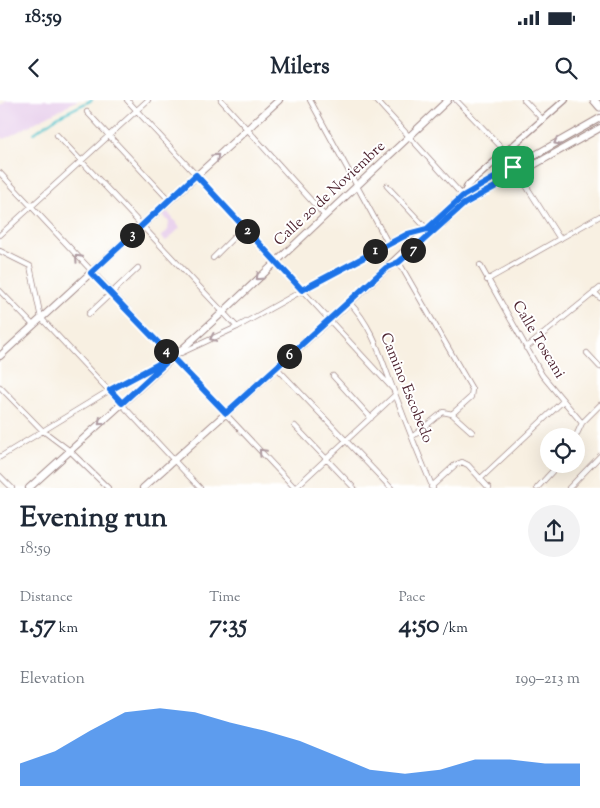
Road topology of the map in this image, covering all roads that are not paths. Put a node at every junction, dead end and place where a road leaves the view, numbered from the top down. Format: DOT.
graph roads {
  1 [pos="127,100"];
  2 [pos="148,100"];
  3 [pos="221,100"];
  4 [pos="279,100"];
  5 [pos="310,100"];
  6 [pos="376,100"];
  7 [pos="448,100"];
  8 [pos="456,100"];
  9 [pos="524,100"];
  10 [pos="564,100"];
  11 [pos="594,100"];
  12 [pos="600,107"];
  13 [pos="136,111"];
  14 [pos="87,112"];
  15 [pos="600,118"];
  16 [pos="543,120"];
  17 [pos="247,128"];
  18 [pos="600,128"];
  19 [pos="57,135"];
  20 [pos="108,135"];
  21 [pos="409,137"];
  22 [pos="512,146"];
  23 [pos="505,151"];
  24 [pos="80,160"];
  25 [pos="513,167"];
  26 [pos="518,174"];
  27 [pos="196,175"];
  28 [pos="1,176"];
  29 [pos="387,186"];
  30 [pos="356,187"];
  31 [pos="463,196"];
  32 [pos="169,200"];
  33 [pos="30,206"];
  34 [pos="325,216"];
  35 [pos="600,216"];
  36 [pos="141,226"];
  37 [pos="244,228"];
  38 [pos="427,229"];
  39 [pos="0,235"];
  40 [pos="560,239"];
  41 [pos="388,243"];
  42 [pos="0,251"];
  43 [pos="214,258"];
  44 [pos="397,259"];
  45 [pos="275,262"];
  46 [pos="480,265"];
  47 [pos="138,268"];
  48 [pos="91,273"];
  49 [pos="487,280"];
  50 [pos="600,288"];
  51 [pos="302,290"];
  52 [pos="0,291"];
  53 [pos="594,292"];
  54 [pos="111,293"];
  55 [pos="600,298"];
  56 [pos="349,302"];
  57 [pos="222,313"];
  58 [pos="89,314"];
  59 [pos="41,318"];
  60 [pos="330,320"];
  61 [pos="33,325"];
  62 [pos="237,327"];
  63 [pos="526,348"];
  64 [pos="586,354"];
  65 [pos="0,356"];
  66 [pos="172,357"];
  67 [pos="276,367"];
  68 [pos="600,368"];
  69 [pos="333,376"];
  70 [pos="0,387"];
  71 [pos="393,389"];
  72 [pos="110,390"];
  73 [pos="395,395"];
  74 [pos="562,402"];
  75 [pos="122,403"];
  76 [pos="600,405"];
  77 [pos="226,413"];
  78 [pos="452,414"];
  79 [pos="371,418"];
  80 [pos="582,423"];
  81 [pos="295,426"];
  82 [pos="580,428"];
  83 [pos="42,430"];
  84 [pos="472,432"];
  85 [pos="412,437"];
  86 [pos="346,441"];
  87 [pos="70,450"];
  88 [pos="600,456"];
  89 [pos="0,457"];
  90 [pos="326,459"];
  91 [pos="174,460"];
  92 [pos="551,473"];
  93 [pos="0,476"];
  94 [pos="480,478"];
  95 [pos="432,487"];
  96 [pos="12,488"];
  97 [pos="29,488"];
  98 [pos="108,488"];
  99 [pos="143,488"];
  100 [pos="200,488"];
  101 [pos="295,488"];
  102 [pos="354,488"];
  103 [pos="391,488"];
  104 [pos="489,488"];
  105 [pos="537,488"];
  106 [pos="569,488"];
  1 -- 13 [label="street"];
  2 -- 13 [label="street"];
  3 -- 17 [label="street"];
  4 -- 17 [label="main road"];
  5 -- 30 [label="street"];
  6 -- 21 [label="street"];
  7 -- 21 [label="main road, Calle 20 de Noviembre"];
  8 -- 23 [label="street"];
  9 -- 16 [label="street"];
  10 -- 16 [label="street"];
  11 -- 12 [label="main road"];
  13 -- 20 [label="street"];
  13 -- 27 [label="street"];
  14 -- 20 [label="street"];
  15 -- 25 [label="main road, one-way"];
  16 -- 22 [label="street"];
  27 -- 17 [label="main road, one-way"];
  17 -- 34 [label="street"];
  18 -- 26 [label="main road"];
  19 -- 24 [label="street"];
  20 -- 24 [label="street"];
  20 -- 32 [label="street"];
  21 -- 30 [label="main road, Calle 20 de Noviembre"];
  21 -- 31 [label="street"];
  22 -- 23 [label="street"];
  22 -- 25 [label="street"];
  23 -- 31 [label="street"];
  24 -- 33 [label="street"];
  24 -- 36 [label="street"];
  25 -- 26 [label="street"];
  25 -- 31 [label="main road"];
  26 -- 40 [label="street"];
  26 -- 44 [label="main road"];
  27 -- 32 [label="main road"];
  27 -- 37 [label="street"];
  28 -- 33 [label="street"];
  29 -- 38 [label="street"];
  30 -- 34 [label="main road, Calle 20 de Noviembre"];
  30 -- 41 [label="street"];
  31 -- 38 [label="main road"];
  32 -- 36 [label="main road"];
  33 -- 39 [label="street"];
  48 -- 33 [label="street, one-way"];
  34 -- 45 [label="main road, Calle 20 de Noviembre"];
  35 -- 40 [label="street"];
  36 -- 48 [label="main road"];
  36 -- 57 [label="street"];
  37 -- 43 [label="street"];
  37 -- 45 [label="street"];
  38 -- 41 [label="street"];
  38 -- 44 [label="main road"];
  40 -- 49 [label="street"];
  41 -- 51 [label="street"];
  42 -- 59 [label="street"];
  44 -- 56 [label="main road"];
  44 -- 78 [label="street"];
  45 -- 51 [label="street"];
  45 -- 57 [label="main road, Calle 20 de Noviembre, one-way"];
  46 -- 49 [label="street, Calle Toscani"];
  47 -- 54 [label="street"];
  48 -- 54 [label="street"];
  48 -- 59 [label="main road"];
  49 -- 63 [label="street, Calle Toscani"];
  50 -- 53 [label="street"];
  51 -- 60 [label="street"];
  51 -- 62 [label="street"];
  52 -- 61 [label="street"];
  53 -- 55 [label="street"];
  53 -- 63 [label="street"];
  54 -- 58 [label="street"];
  54 -- 66 [label="street"];
  56 -- 60 [label="main road"];
  56 -- 71 [label="street, Camino Escobedo"];
  57 -- 62 [label="street"];
  57 -- 66 [label="main road, Calle 20 de Noviembre"];
  59 -- 61 [label="main road"];
  59 -- 72 [label="street"];
  60 -- 67 [label="main road"];
  60 -- 71 [label="street"];
  61 -- 65 [label="main road"];
  62 -- 66 [label="street, one-way"];
  63 -- 74 [label="street, Calle Toscani"];
  64 -- 68 [label="street"];
  66 -- 72 [label="street"];
  66 -- 75 [label="main road, Calle 20 de Noviembre"];
  66 -- 77 [label="street"];
  67 -- 77 [label="main road"];
  67 -- 86 [label="street"];
  69 -- 79 [label="street"];
  70 -- 83 [label="street"];
  71 -- 73 [label="street, Camino Escobedo"];
  72 -- 75 [label="street"];
  72 -- 83 [label="street"];
  73 -- 79 [label="street"];
  73 -- 85 [label="street, Camino Escobedo"];
  74 -- 80 [label="street, Calle Toscani"];
  74 -- 94 [label="street"];
  75 -- 87 [label="main road, Calle 20 de Noviembre, one-way"];
  75 -- 91 [label="street"];
  76 -- 80 [label="street"];
  77 -- 91 [label="main road"];
  101 -- 77 [label="street, one-way"];
  78 -- 84 [label="street"];
  78 -- 85 [label="street"];
  79 -- 86 [label="street"];
  80 -- 82 [label="street"];
  81 -- 90 [label="street"];
  83 -- 87 [label="street"];
  83 -- 89 [label="street"];
  85 -- 95 [label="street, Camino Escobedo"];
  86 -- 90 [label="street"];
  86 -- 103 [label="street"];
  87 -- 97 [label="main road, Calle 20 de Noviembre"];
  87 -- 98 [label="street"];
  88 -- 106 [label="street"];
  90 -- 101 [label="street"];
  90 -- 102 [label="street"];
  91 -- 99 [label="main road"];
  91 -- 100 [label="street"];
  92 -- 105 [label="street"];
  93 -- 96 [label="street"];
  94 -- 95 [label="street"];
  94 -- 104 [label="street"];
}
